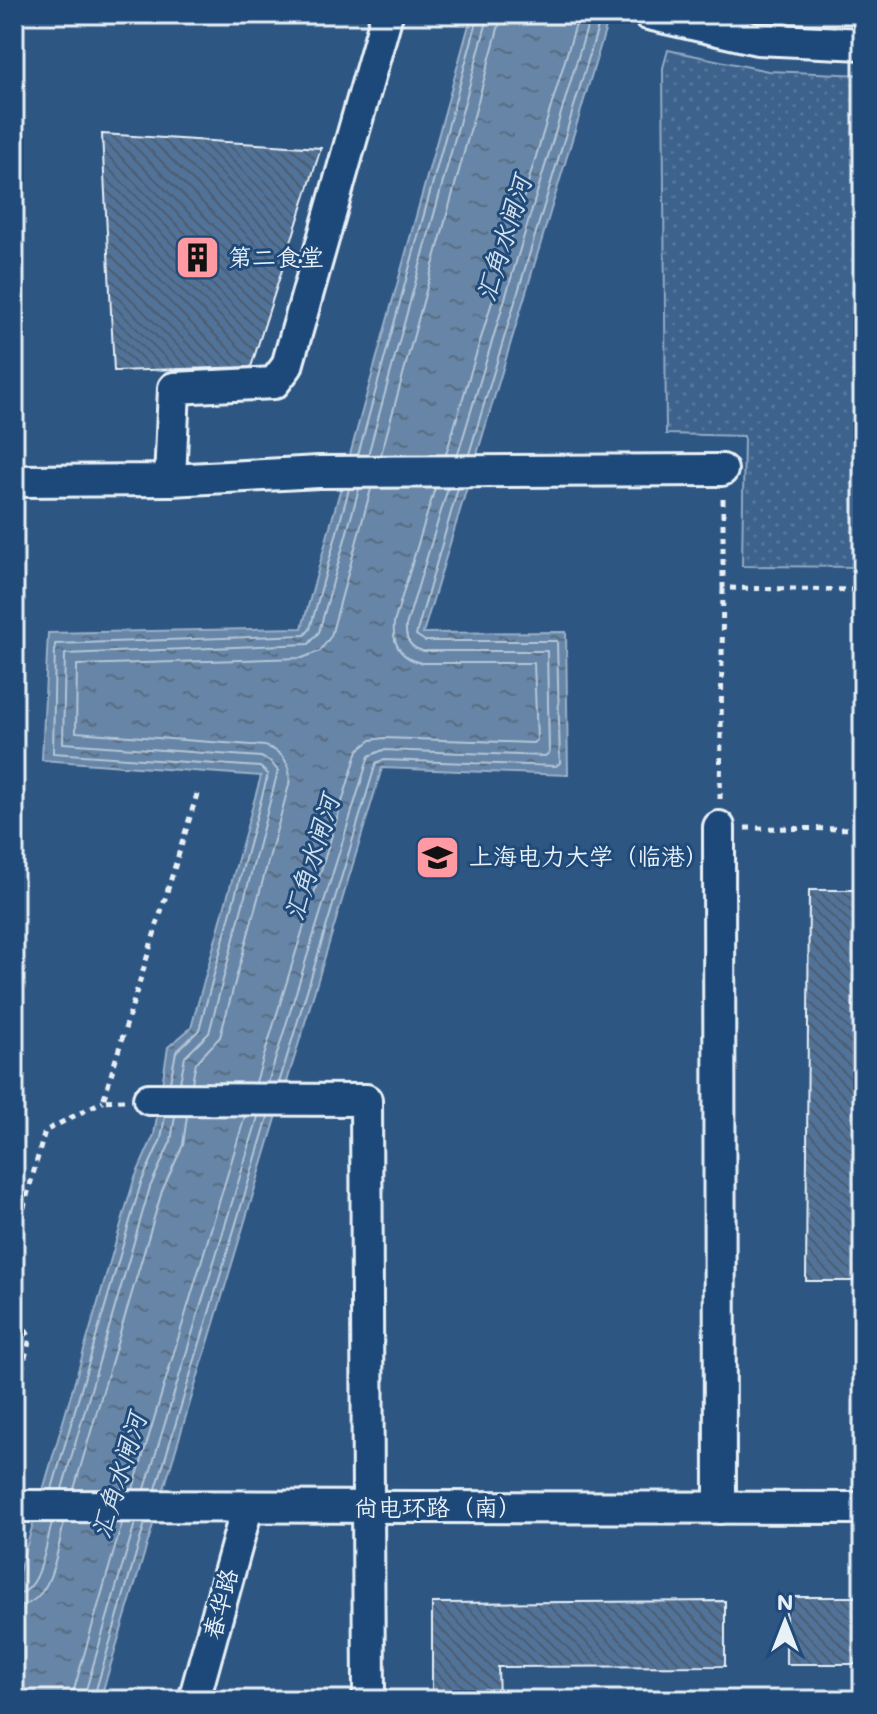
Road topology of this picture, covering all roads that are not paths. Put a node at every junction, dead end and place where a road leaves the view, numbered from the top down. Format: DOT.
graph roads {
  1 [pos="387,14"];
  2 [pos="648,14"];
  3 [pos="687,19"];
  4 [pos="863,44"];
  5 [pos="722,470"];
  6 [pos="170,480"];
  7 [pos="14,481"];
  8 [pos="719,827"];
  9 [pos="149,1099"];
  10 [pos="18,1506"];
  11 [pos="247,1508"];
  12 [pos="369,1508"];
  13 [pos="720,1508"];
  14 [pos="863,1508"];
  15 [pos="194,1700"];
  16 [pos="369,1700"];
  1 -- 6 [label="street"];
  2 -- 3 [label="street"];
  3 -- 4 [label="street"];
  5 -- 6 [label="street"];
  6 -- 7 [label="street"];
  8 -- 13 [label="street"];
  9 -- 12 [label="street"];
  10 -- 11 [label="street, 尚电环路（南）"];
  11 -- 12 [label="street, 尚电环路（南）"];
  11 -- 15 [label="street, 春华路"];
  12 -- 13 [label="street, 尚电环路（南）"];
  12 -- 16 [label="street"];
  13 -- 14 [label="street, 尚电环路（南）"];
}
